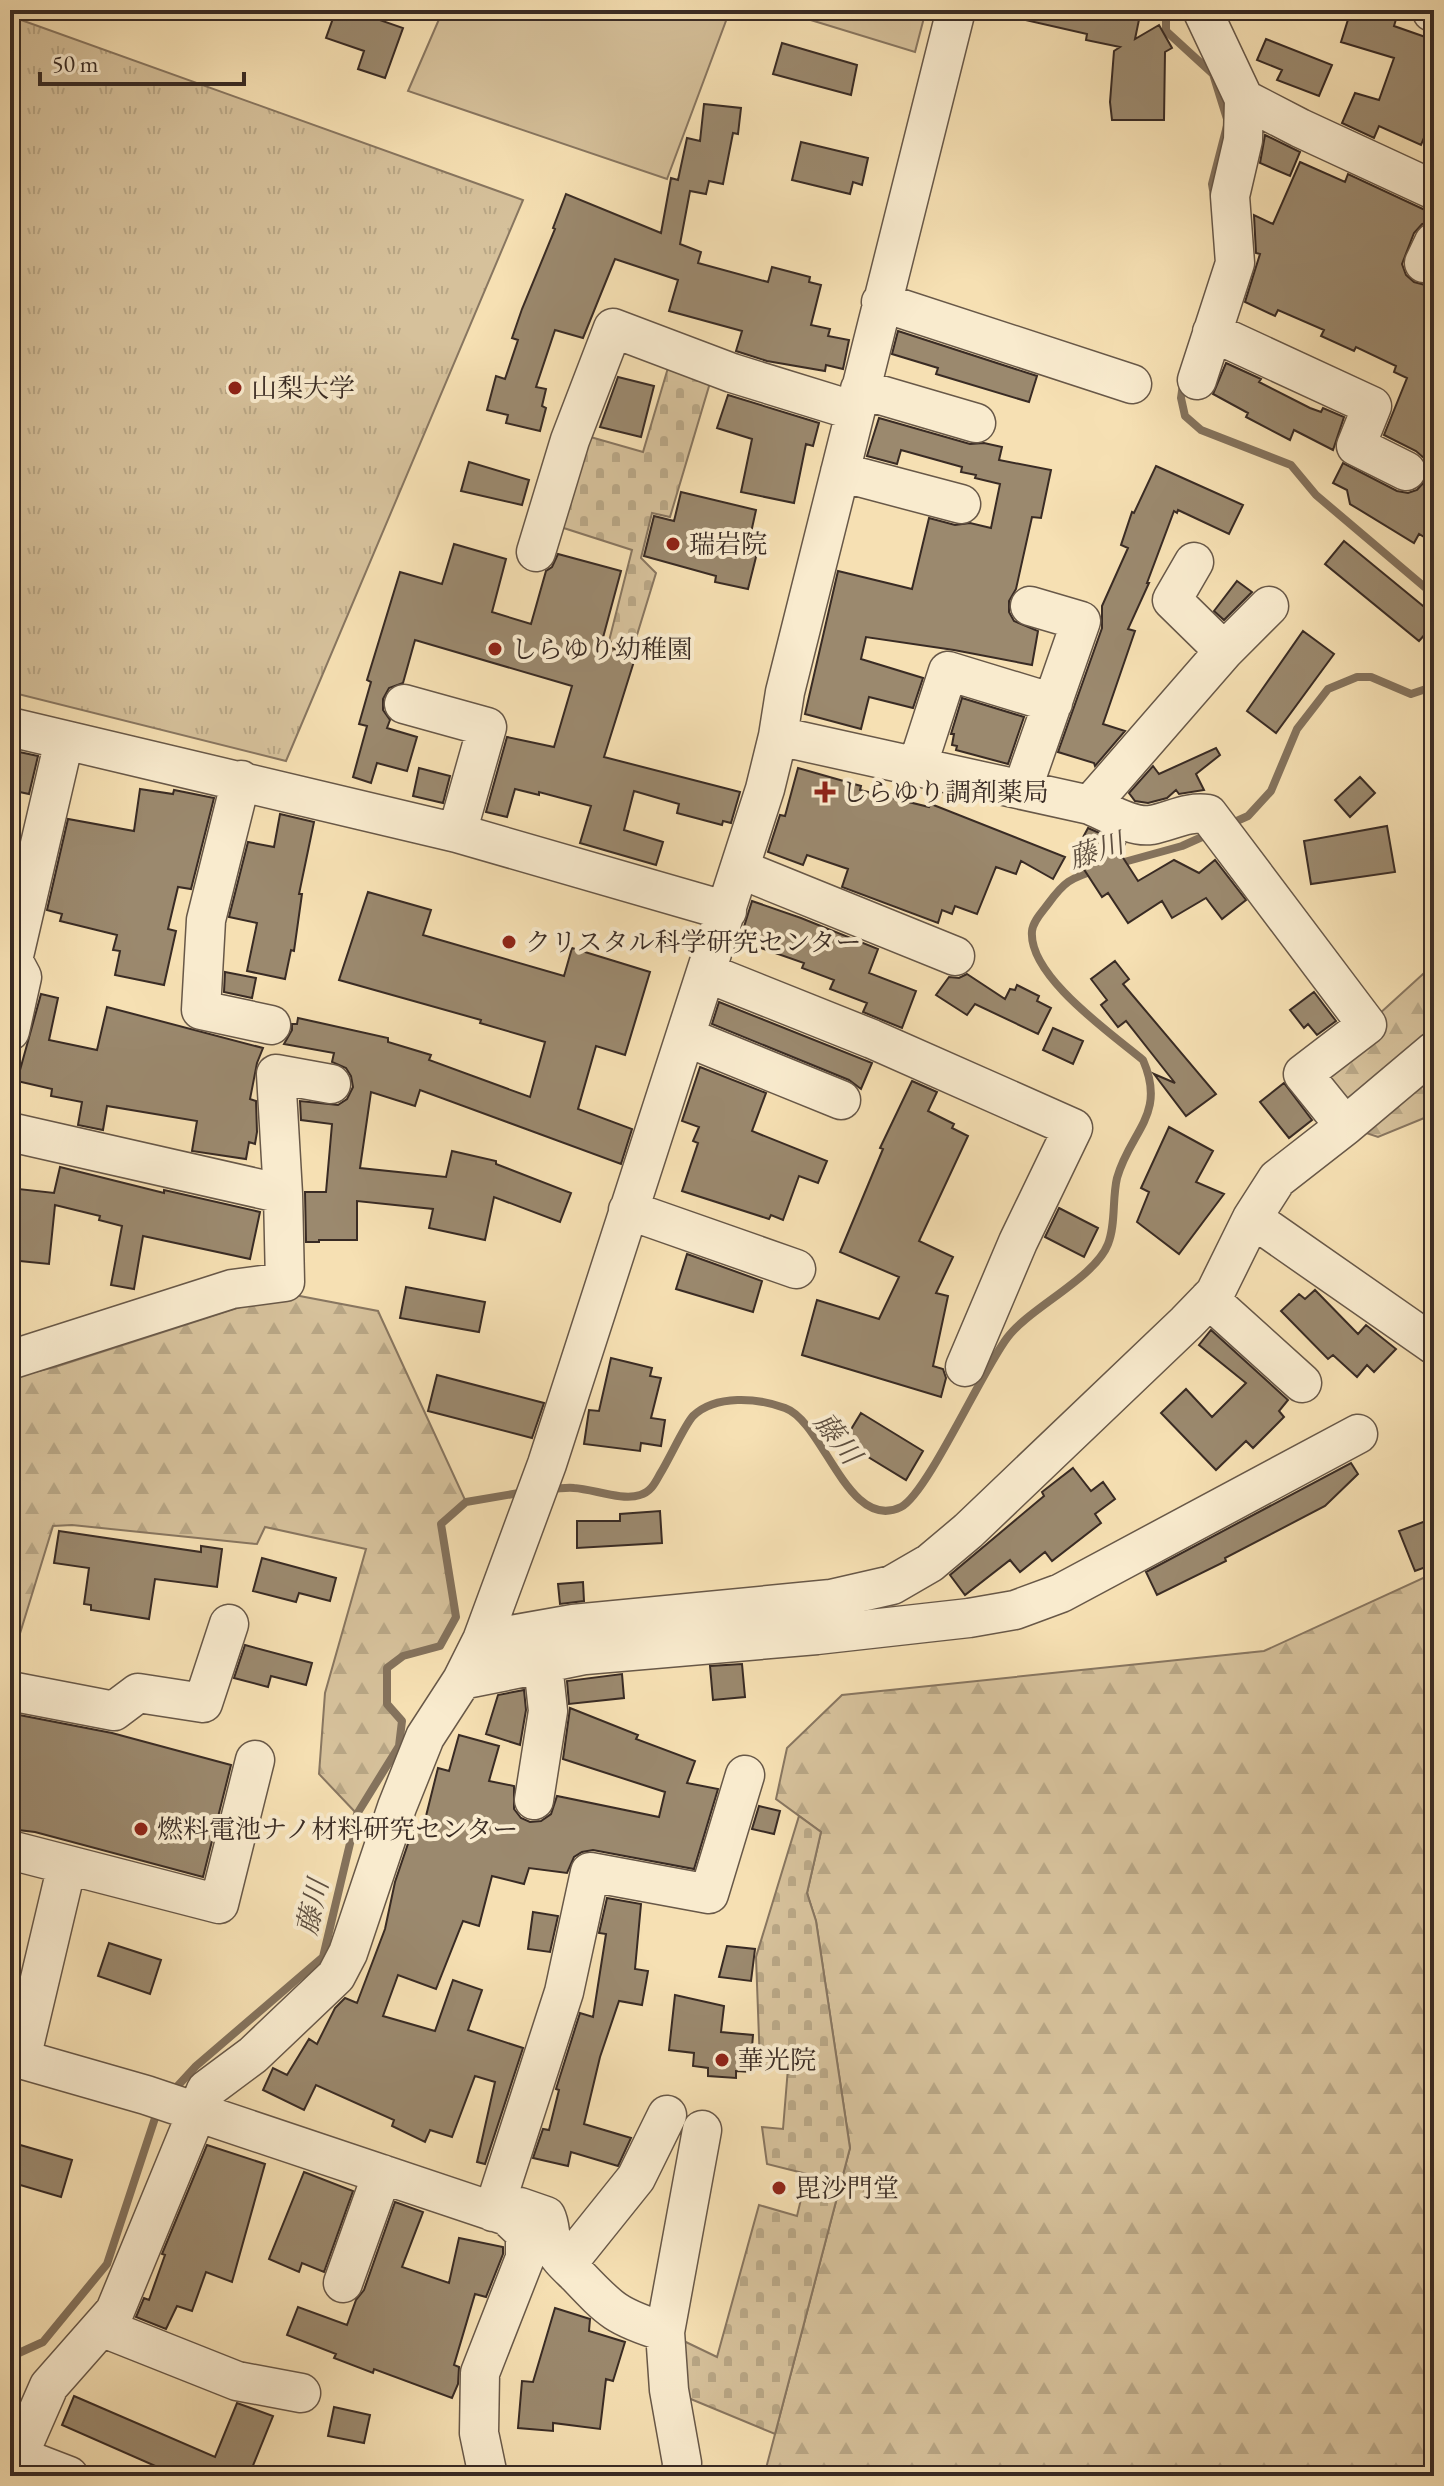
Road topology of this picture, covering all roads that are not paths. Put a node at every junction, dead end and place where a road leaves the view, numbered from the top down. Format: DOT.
graph roads {
  1 [pos="956,10"];
  2 [pos="1202,10"];
  3 [pos="1244,99"];
  4 [pos="1434,190"];
  5 [pos="881,302"];
  6 [pos="1212,332"];
  7 [pos="1197,380"];
  8 [pos="1132,384"];
  9 [pos="857,400"];
  10 [pos="976,423"];
  11 [pos="1406,471"];
  12 [pos="840,472"];
  13 [pos="961,504"];
  14 [pos="536,552"];
  15 [pos="1194,562"];
  16 [pos="1030,606"];
  17 [pos="1269,606"];
  18 [pos="1224,651"];
  19 [pos="1053,703"];
  20 [pos="404,704"];
  21 [pos="10,727"];
  22 [pos="778,736"];
  23 [pos="64,741"];
  24 [pos="917,767"];
  25 [pos="241,780"];
  26 [pos="1022,790"];
  27 [pos="1090,805"];
  28 [pos="457,833"];
  29 [pos="740,869"];
  30 [pos="727,911"];
  31 [pos="955,956"];
  32 [pos="13,964"];
  33 [pos="707,973"];
  34 [pos="271,1025"];
  35 [pos="10,1031"];
  36 [pos="686,1037"];
  37 [pos="1434,1051"];
  38 [pos="331,1084"];
  39 [pos="841,1100"];
  40 [pos="1345,1126"];
  41 [pos="10,1132"];
  42 [pos="283,1194"];
  43 [pos="628,1210"];
  44 [pos="1252,1218"];
  45 [pos="796,1269"];
  46 [pos="1209,1299"];
  47 [pos="1434,1345"];
  48 [pos="10,1360"];
  49 [pos="965,1367"];
  50 [pos="1302,1383"];
  51 [pos="1358,1434"];
  52 [pos="229,1624"];
  53 [pos="482,1640"];
  54 [pos="543,1664"];
  55 [pos="462,1680"];
  56 [pos="10,1691"];
  57 [pos="255,1760"];
  58 [pos="745,1775"];
  59 [pos="534,1800"];
  60 [pos="10,1850"];
  61 [pos="67,1865"];
  62 [pos="15,2057"];
  63 [pos="189,2110"];
  64 [pos="667,2115"];
  65 [pos="702,2130"];
  66 [pos="382,2174"];
  67 [pos="500,2214"];
  68 [pos="567,2264"];
  69 [pos="343,2283"];
  70 [pos="101,2327"];
  71 [pos="665,2332"];
  72 [pos="301,2393"];
  73 [pos="14,2466"];
  74 [pos="69,2476"];
  75 [pos="488,2476"];
  76 [pos="681,2476"];
  1 -- 5 [label="street"];
  2 -- 3 [label="street"];
  3 -- 4 [label="street"];
  3 -- 6 [label="street"];
  5 -- 8 [label="street"];
  5 -- 9 [label="street"];
  6 -- 7 [label="street"];
  6 -- 11 [label="street"];
  9 -- 10 [label="street"];
  9 -- 12 [label="street"];
  9 -- 14 [label="street"];
  12 -- 13 [label="street"];
  12 -- 22 [label="street"];
  15 -- 18 [label="street"];
  16 -- 19 [label="street"];
  17 -- 18 [label="street"];
  18 -- 27 [label="street"];
  19 -- 24 [label="street"];
  19 -- 26 [label="street"];
  20 -- 28 [label="street"];
  21 -- 23 [label="street"];
  22 -- 24 [label="street"];
  22 -- 29 [label="street"];
  23 -- 25 [label="street"];
  23 -- 32 [label="street"];
  24 -- 26 [label="street"];
  25 -- 28 [label="street"];
  25 -- 34 [label="street"];
  26 -- 27 [label="street"];
  27 -- 40 [label="street"];
  28 -- 30 [label="street"];
  29 -- 30 [label="street"];
  29 -- 31 [label="street"];
  30 -- 33 [label="street"];
  32 -- 35 [label="street"];
  33 -- 36 [label="street"];
  33 -- 49 [label="street"];
  36 -- 39 [label="street"];
  36 -- 43 [label="street"];
  37 -- 40 [label="street"];
  38 -- 42 [label="street"];
  40 -- 44 [label="street"];
  41 -- 42 [label="street"];
  42 -- 48 [label="street"];
  43 -- 45 [label="street"];
  43 -- 53 [label="street"];
  44 -- 46 [label="street"];
  44 -- 47 [label="street"];
  46 -- 50 [label="street"];
  46 -- 53 [label="street"];
  51 -- 54 [label="street"];
  52 -- 56 [label="street"];
  53 -- 55 [label="street"];
  54 -- 55 [label="street"];
  54 -- 59 [label="street"];
  55 -- 63 [label="street"];
  57 -- 61 [label="street"];
  58 -- 67 [label="street"];
  60 -- 61 [label="street"];
  61 -- 62 [label="street"];
  62 -- 63 [label="street"];
  63 -- 66 [label="street"];
  63 -- 70 [label="street"];
  64 -- 68 [label="street"];
  65 -- 71 [label="street"];
  66 -- 67 [label="street"];
  66 -- 69 [label="street"];
  67 -- 68 [label="street"];
  67 -- 75 [label="street"];
  68 -- 71 [label="street"];
  70 -- 72 [label="street"];
  70 -- 73 [label="street"];
  71 -- 76 [label="street"];
  73 -- 74 [label="street"];
}
